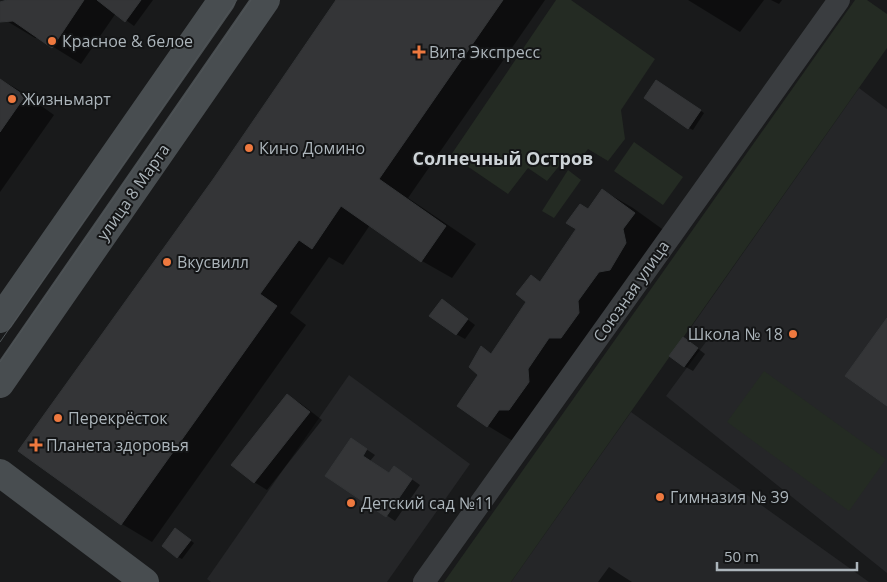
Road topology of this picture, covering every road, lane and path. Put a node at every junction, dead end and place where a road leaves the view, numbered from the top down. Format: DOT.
graph roads {
  1 [pos="222,0"];
  2 [pos="266,0"];
  3 [pos="839,0"];
  4 [pos="0,319"];
  5 [pos="0,384"];
  6 [pos="0,473"];
  7 [pos="145,582"];
  8 [pos="424,582"];
  1 -- 4 [label="main road"];
  2 -- 5 [label="main road, улица 8 Марта"];
  3 -- 8 [label="street, Союзная улица"];
  6 -- 7 [label="main road"];
}
